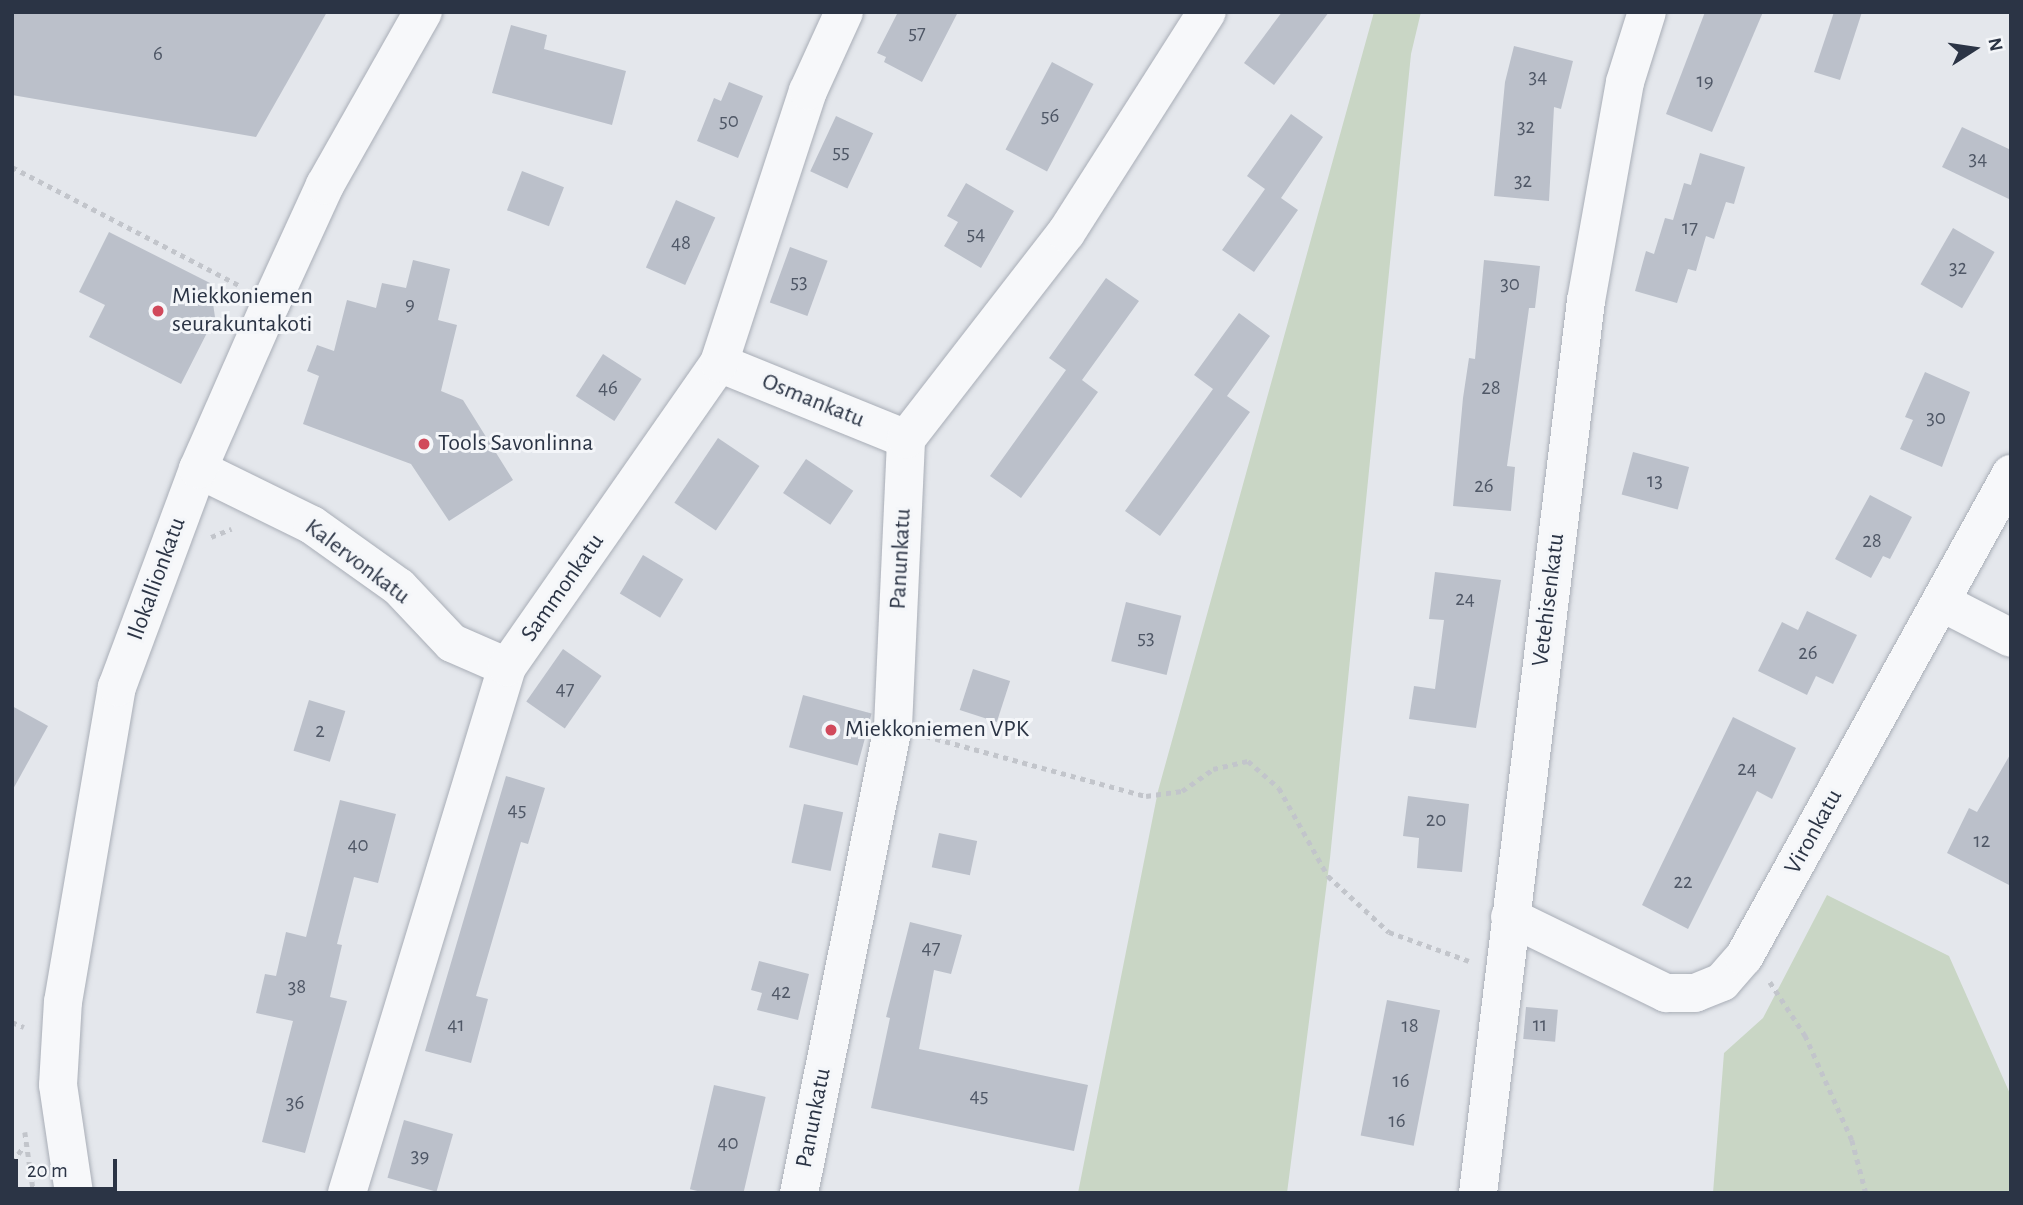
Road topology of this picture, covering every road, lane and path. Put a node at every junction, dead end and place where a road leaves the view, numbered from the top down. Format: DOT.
graph roads {
  1 [pos="423,12"];
  2 [pos="844,12"];
  3 [pos="1207,12"];
  4 [pos="1647,12"];
  5 [pos="12,167"];
  6 [pos="271,303"];
  7 [pos="719,363"];
  8 [pos="906,439"];
  9 [pos="198,468"];
  10 [pos="2011,474"];
  11 [pos="1943,603"];
  12 [pos="2011,638"];
  13 [pos="507,667"];
  14 [pos="893,727"];
  15 [pos="1510,917"];
  16 [pos="1744,957"];
  17 [pos="1504,969"];
  18 [pos="12,1021"];
  19 [pos="25,1027"];
  20 [pos="25,1146"];
  21 [pos="12,1162"];
  22 [pos="75,1193"];
  23 [pos="347,1193"];
  24 [pos="799,1193"];
  25 [pos="1478,1193"];
  26 [pos="1866,1193"];
  1 -- 6 [label="street, Ilokallionkatu"];
  2 -- 7 [label="street, Sammonkatu"];
  3 -- 8 [label="street"];
  4 -- 15 [label="street, Vetehisenkatu"];
  5 -- 6 [label="path"];
  6 -- 9 [label="street, Ilokallionkatu"];
  7 -- 8 [label="street, Osmankatu"];
  7 -- 13 [label="street, Sammonkatu"];
  8 -- 14 [label="street, Panunkatu"];
  9 -- 13 [label="street, Kalervonkatu"];
  9 -- 22 [label="street, Ilokallionkatu"];
  10 -- 11 [label="street, Vironkatu"];
  11 -- 12 [label="street"];
  11 -- 16 [label="street, Vironkatu"];
  13 -- 23 [label="street, Sammonkatu"];
  14 -- 17 [label="path"];
  14 -- 24 [label="street, Panunkatu"];
  15 -- 16 [label="street, Vironkatu"];
  15 -- 17 [label="street, Vetehisenkatu"];
  16 -- 26 [label="path"];
  17 -- 25 [label="street, Vetehisenkatu"];
  18 -- 19 [label="path"];
  20 -- 21 [label="path"];
}
